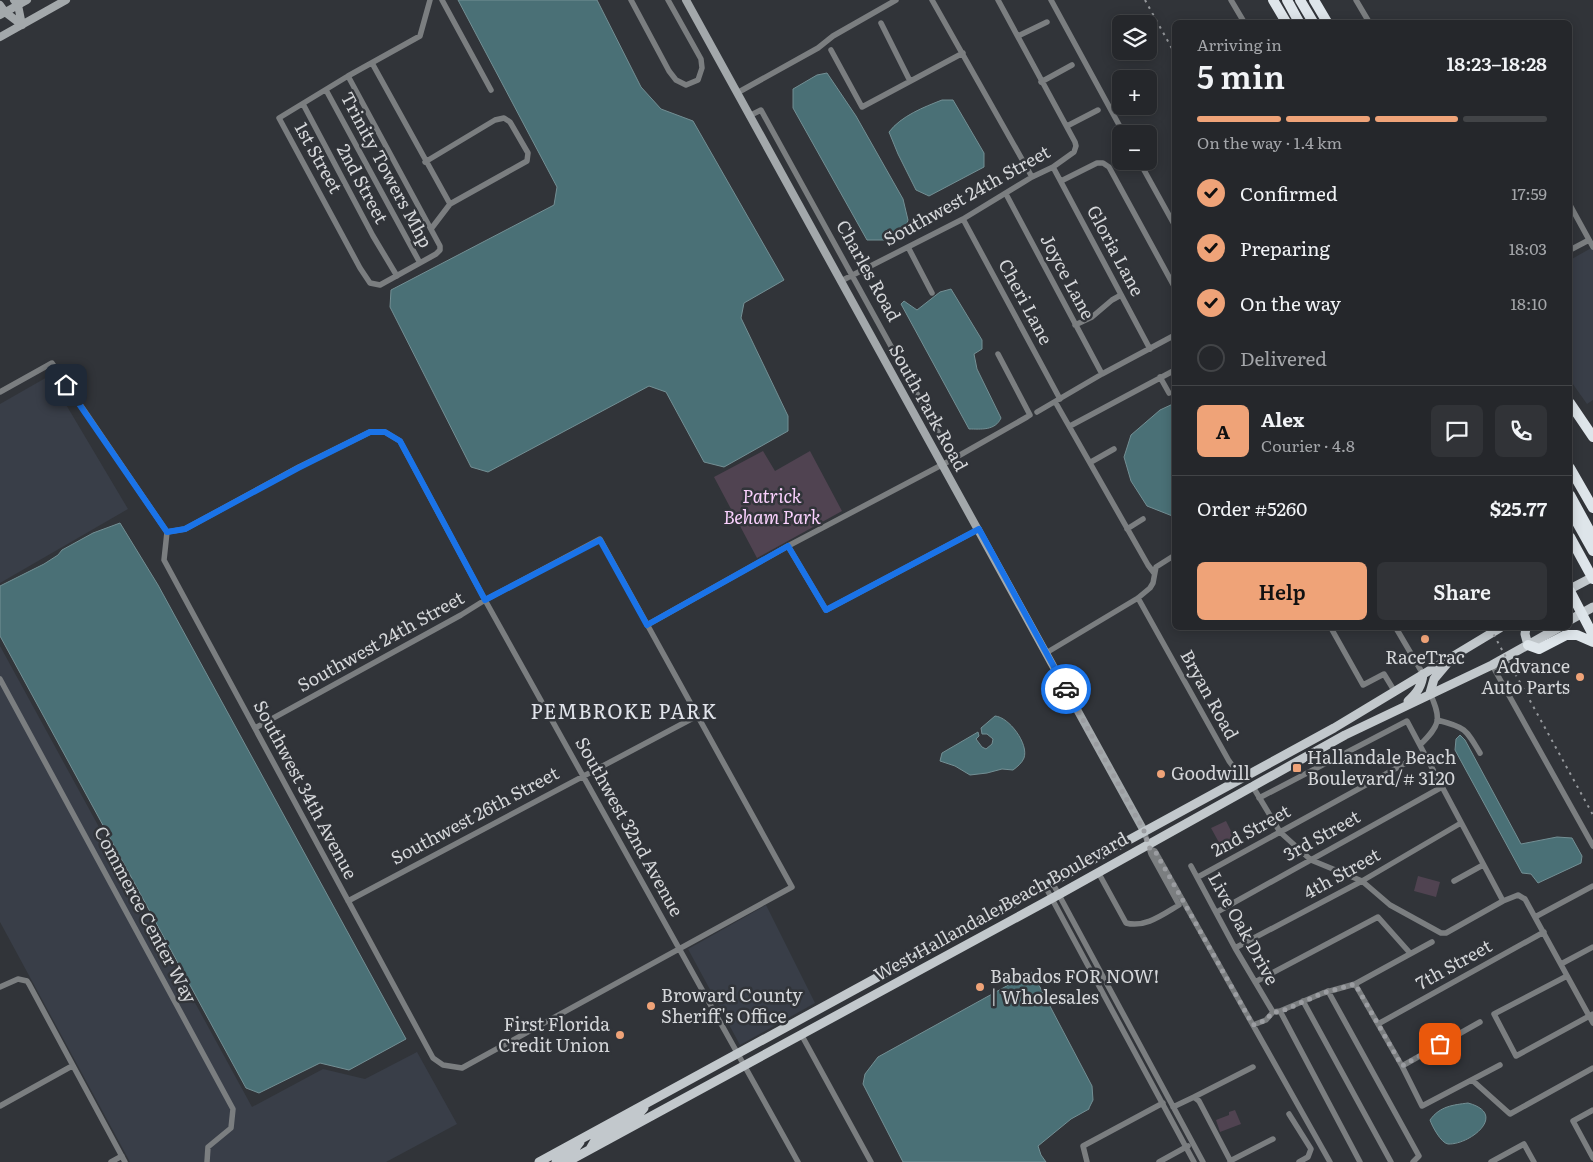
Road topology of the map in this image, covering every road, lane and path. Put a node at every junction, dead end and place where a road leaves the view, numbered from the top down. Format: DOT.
graph roads {
  1 [pos="27,0"];
  2 [pos="66,0"];
  3 [pos="430,0"];
  4 [pos="442,0"];
  5 [pos="631,0"];
  6 [pos="668,0"];
  7 [pos="686,0"];
  8 [pos="896,0"];
  9 [pos="932,0"];
  10 [pos="998,0"];
  11 [pos="1051,0"];
  12 [pos="1231,0"];
  13 [pos="1287,0"];
  14 [pos="1300,0"];
  15 [pos="1314,0"];
  16 [pos="1318,0"];
  17 [pos="1356,0"];
  18 [pos="16,2"];
  19 [pos="1275,4"];
  20 [pos="2,11"];
  21 [pos="1325,19"];
  22 [pos="1243,20"];
  23 [pos="1283,20"];
  24 [pos="1298,20"];
  25 [pos="1312,20"];
  26 [pos="1368,20"];
  27 [pos="1047,22"];
  28 [pos="881,24"];
  29 [pos="22,25"];
  30 [pos="1018,36"];
  31 [pos="0,38"];
  32 [pos="831,50"];
  33 [pos="963,53"];
  34 [pos="372,63"];
  35 [pos="1072,65"];
  36 [pos="348,76"];
  37 [pos="910,81"];
  38 [pos="1041,82"];
  39 [pos="326,90"];
  40 [pos="491,90"];
  41 [pos="737,93"];
  42 [pos="303,104"];
  43 [pos="1098,110"];
  44 [pos="749,116"];
  45 [pos="1119,125"];
  46 [pos="1067,126"];
  47 [pos="425,162"];
  48 [pos="1053,167"];
  49 [pos="1144,170"];
  50 [pos="1032,177"];
  51 [pos="1061,181"];
  52 [pos="1006,194"];
  53 [pos="450,204"];
  54 [pos="1572,209"];
  55 [pos="963,219"];
  56 [pos="1172,221"];
  57 [pos="431,229"];
  58 [pos="1589,240"];
  59 [pos="908,247"];
  60 [pos="1593,247"];
  61 [pos="1572,249"];
  62 [pos="420,264"];
  63 [pos="853,275"];
  64 [pos="397,276"];
  65 [pos="841,281"];
  66 [pos="1172,282"];
  67 [pos="932,293"];
  68 [pos="1121,295"];
  69 [pos="1076,325"];
  70 [pos="1172,337"];
  71 [pos="1150,349"];
  72 [pos="998,354"];
  73 [pos="1172,371"];
  74 [pos="1102,374"];
  75 [pos="1160,377"];
  76 [pos="0,392"];
  77 [pos="1169,393"];
  78 [pos="1058,402"];
  79 [pos="1572,406"];
  80 [pos="1037,412"];
  81 [pos="1070,426"];
  82 [pos="1593,437"];
  83 [pos="1114,450"];
  84 [pos="953,459"];
  85 [pos="1091,462"];
  86 [pos="942,464"];
  87 [pos="1572,471"];
  88 [pos="1572,499"];
  89 [pos="1593,508"];
  90 [pos="1572,514"];
  91 [pos="1143,519"];
  92 [pos="979,529"];
  93 [pos="1127,529"];
  94 [pos="167,532"];
  95 [pos="1593,537"];
  96 [pos="1572,541"];
  97 [pos="788,546"];
  98 [pos="1593,552"];
  99 [pos="1172,557"];
  100 [pos="1154,573"];
  101 [pos="1593,578"];
  102 [pos="1572,589"];
  103 [pos="1572,594"];
  104 [pos="1138,598"];
  105 [pos="485,600"];
  106 [pos="1593,607"];
  107 [pos="1581,614"];
  108 [pos="1572,619"];
  109 [pos="647,625"];
  110 [pos="1332,630"];
  111 [pos="1397,630"];
  112 [pos="1496,630"];
  113 [pos="1526,630"];
  114 [pos="1554,630"];
  115 [pos="1593,635"];
  116 [pos="1593,642"];
  117 [pos="1528,645"];
  118 [pos="1459,651"];
  119 [pos="1046,653"];
  120 [pos="1492,665"];
  121 [pos="1423,674"];
  122 [pos="0,679"];
  123 [pos="1395,692"];
  124 [pos="1430,693"];
  125 [pos="1398,709"];
  126 [pos="697,716"];
  127 [pos="1438,720"];
  128 [pos="255,728"];
  129 [pos="1420,745"];
  130 [pos="1424,753"];
  131 [pos="1480,753"];
  132 [pos="1273,760"];
  133 [pos="583,775"];
  134 [pos="1242,778"];
  135 [pos="1442,786"];
  136 [pos="1253,787"];
  137 [pos="1259,798"];
  138 [pos="1461,823"];
  139 [pos="1144,831"];
  140 [pos="1280,832"];
  141 [pos="1593,846"];
  142 [pos="1149,847"];
  143 [pos="1311,860"];
  144 [pos="1483,865"];
  145 [pos="1191,866"];
  146 [pos="1098,872"];
  147 [pos="1198,877"];
  148 [pos="1362,881"];
  149 [pos="1454,881"];
  150 [pos="1048,884"];
  151 [pos="1593,886"];
  152 [pos="1055,897"];
  153 [pos="348,901"];
  154 [pos="1502,901"];
  155 [pos="997,912"];
  156 [pos="1217,912"];
  157 [pos="1535,917"];
  158 [pos="1544,932"];
  159 [pos="1082,940"];
  160 [pos="1432,942"];
  161 [pos="1076,943"];
  162 [pos="1593,947"];
  163 [pos="1235,948"];
  164 [pos="680,949"];
  165 [pos="923,952"];
  166 [pos="1410,953"];
  167 [pos="932,962"];
  168 [pos="1561,964"];
  169 [pos="1567,976"];
  170 [pos="1254,982"];
  171 [pos="1355,984"];
  172 [pos="0,987"];
  173 [pos="1325,992"];
  174 [pos="861,1001"];
  175 [pos="1303,1002"];
  176 [pos="1276,1012"];
  177 [pos="1591,1015"];
  178 [pos="1480,1022"];
  179 [pos="1593,1023"];
  180 [pos="1378,1024"];
  181 [pos="1253,1025"];
  182 [pos="801,1034"];
  183 [pos="738,1054"];
  184 [pos="744,1065"];
  185 [pos="1500,1065"];
  186 [pos="72,1066"];
  187 [pos="1402,1066"];
  188 [pos="1253,1067"];
  189 [pos="1593,1068"];
  190 [pos="1472,1080"];
  191 [pos="1194,1097"];
  192 [pos="1169,1100"];
  193 [pos="1162,1103"];
  194 [pos="647,1104"];
  195 [pos="0,1106"];
  196 [pos="1173,1107"];
  197 [pos="1593,1110"];
  198 [pos="1289,1114"];
  199 [pos="582,1139"];
  200 [pos="1273,1139"];
  201 [pos="1193,1144"];
  202 [pos="1186,1147"];
  203 [pos="590,1150"];
  204 [pos="1593,1158"];
  205 [pos="124,1159"];
  206 [pos="1231,1161"];
  207 [pos="111,1162"];
  208 [pos="206,1162"];
  209 [pos="540,1162"];
  210 [pos="556,1162"];
  211 [pos="567,1162"];
  212 [pos="798,1162"];
  213 [pos="871,1162"];
  214 [pos="1087,1162"];
  215 [pos="1159,1162"];
  216 [pos="1194,1162"];
  217 [pos="1203,1162"];
  218 [pos="1299,1162"];
  219 [pos="1330,1162"];
  220 [pos="1360,1162"];
  221 [pos="1391,1162"];
  222 [pos="1413,1162"];
  223 [pos="1491,1162"];
  224 [pos="1534,1162"];
  1 -- 18 [label="street"];
  2 -- 29 [label="street"];
  3 -- 34 [label="street, 1st Street"];
  4 -- 40 [label="street"];
  5 -- 6 [label="street"];
  7 -- 41 [label="street, South Park Road"];
  8 -- 41 [label="street"];
  9 -- 33 [label="street"];
  10 -- 30 [label="street"];
  11 -- 45 [label="street"];
  12 -- 22 [label="street"];
  13 -- 24 [label="highway"];
  14 -- 25 [label="highway"];
  15 -- 21 [label="highway"];
  16 -- 21 [label="highway"];
  17 -- 26 [label="street"];
  18 -- 20 [label="street"];
  18 -- 29 [label="street"];
  19 -- 23 [label="highway"];
  20 -- 29 [label="street"];
  27 -- 30 [label="street"];
  28 -- 37 [label="street"];
  29 -- 31 [label="street"];
  30 -- 38 [label="street"];
  32 -- 37 [label="street"];
  33 -- 37 [label="street"];
  33 -- 50 [label="street"];
  34 -- 36 [label="street, 1st Street"];
  34 -- 47 [label="street"];
  35 -- 38 [label="street"];
  36 -- 39 [label="street, 1st Street"];
  36 -- 57 [label="street"];
  38 -- 46 [label="street"];
  39 -- 42 [label="street, 1st Street"];
  39 -- 62 [label="street, Trinity Towers Mhp"];
  41 -- 44 [label="street, South Park Road"];
  42 -- 64 [label="street, 2nd Street"];
  42 -- 64 [label="street, 1st Street"];
  43 -- 46 [label="street"];
  44 -- 63 [label="street, Charles Road"];
  44 -- 65 [label="street, South Park Road"];
  46 -- 48 [label="street, Southwest 24th Street"];
  47 -- 53 [label="street"];
  47 -- 53 [label="street"];
  48 -- 50 [label="street, Southwest 24th Street"];
  48 -- 51 [label="street, Gloria Lane"];
  49 -- 56 [label="street"];
  50 -- 52 [label="street, Southwest 24th Street"];
  51 -- 66 [label="street"];
  51 -- 68 [label="street, Gloria Lane"];
  52 -- 55 [label="street, Southwest 24th Street"];
  52 -- 69 [label="street, Joyce Lane"];
  53 -- 57 [label="street"];
  54 -- 58 [label="street"];
  55 -- 59 [label="street, Southwest 24th Street"];
  55 -- 78 [label="street, Cheri Lane"];
  57 -- 62 [label="street, 1st Street"];
  58 -- 60 [label="street"];
  58 -- 61 [label="street"];
  59 -- 63 [label="street, Southwest 24th Street"];
  59 -- 67 [label="street"];
  62 -- 64 [label="street, 1st Street"];
  63 -- 65 [label="street, Southwest 24th Street"];
  63 -- 84 [label="street, Charles Road"];
  65 -- 86 [label="street, South Park Road"];
  68 -- 69 [label="street"];
  68 -- 71 [label="street, Gloria Lane"];
  69 -- 74 [label="street, Joyce Lane"];
  70 -- 71 [label="street"];
  71 -- 74 [label="street"];
  72 -- 84 [label="street"];
  73 -- 75 [label="street"];
  74 -- 78 [label="street"];
  75 -- 77 [label="street"];
  75 -- 81 [label="street"];
  76 -- 94 [label="street"];
  78 -- 80 [label="street"];
  78 -- 81 [label="street, Cheri Lane"];
  79 -- 82 [label="highway"];
  81 -- 85 [label="street, Cheri Lane"];
  83 -- 85 [label="street"];
  84 -- 86 [label="street"];
  85 -- 93 [label="street, Cheri Lane"];
  86 -- 92 [label="street, South Park Road"];
  86 -- 97 [label="street"];
  87 -- 89 [label="highway"];
  88 -- 95 [label="highway"];
  90 -- 98 [label="highway"];
  91 -- 93 [label="street"];
  92 -- 97 [label="street"];
  92 -- 119 [label="street, South Park Road"];
  93 -- 100 [label="street, Cheri Lane"];
  94 -- 105 [label="street, Southwest 32nd Avenue"];
  94 -- 128 [label="street, Southwest 34th Avenue"];
  96 -- 101 [label="highway"];
  97 -- 109 [label="street"];
  99 -- 100 [label="street"];
  100 -- 104 [label="street"];
  101 -- 102 [label="main road"];
  103 -- 107 [label="highway"];
  104 -- 119 [label="street"];
  104 -- 134 [label="street, Bryan Road"];
  105 -- 109 [label="street, Southwest 24th Street"];
  105 -- 128 [label="street, Southwest 24th Street"];
  105 -- 133 [label="street, Southwest 32nd Avenue"];
  106 -- 107 [label="main road"];
  107 -- 108 [label="main road"];
  107 -- 115 [label="highway"];
  109 -- 126 [label="street"];
  110 -- 123 [label="street"];
  111 -- 121 [label="street"];
  112 -- 118 [label="main road, West Hallandale Beach Boulevard"];
  113 -- 117 [label="main road"];
  114 -- 117 [label="main road, West Hallandale Beach Boulevard"];
  116 -- 117 [label="highway"];
  117 -- 120 [label="main road, West Hallandale Beach Boulevard"];
  118 -- 121 [label="main road, West Hallandale Beach Boulevard"];
  118 -- 124 [label="main road"];
  119 -- 139 [label="street, South Park Road"];
  120 -- 124 [label="main road, West Hallandale Beach Boulevard"];
  120 -- 141 [label="street"];
  121 -- 123 [label="main road, West Hallandale Beach Boulevard"];
  121 -- 125 [label="main road"];
  122 -- 208 [label="street, Commerce Center Way"];
  123 -- 132 [label="main road, West Hallandale Beach Boulevard"];
  124 -- 125 [label="main road, West Hallandale Beach Boulevard"];
  124 -- 127 [label="street"];
  125 -- 136 [label="main road, West Hallandale Beach Boulevard"];
  126 -- 133 [label="street, Southwest 26th Street"];
  126 -- 164 [label="street"];
  127 -- 129 [label="street"];
  127 -- 131 [label="street"];
  128 -- 153 [label="street, Southwest 34th Avenue"];
  129 -- 130 [label="street"];
  129 -- 137 [label="street"];
  130 -- 135 [label="street"];
  130 -- 140 [label="street, 2nd Street"];
  132 -- 134 [label="main road, West Hallandale Beach Boulevard"];
  132 -- 136 [label="main road"];
  133 -- 153 [label="street, Southwest 26th Street"];
  133 -- 164 [label="street, Southwest 32nd Avenue"];
  134 -- 139 [label="main road, West Hallandale Beach Boulevard"];
  135 -- 138 [label="street"];
  135 -- 143 [label="street, 3rd Street"];
  136 -- 137 [label="street"];
  136 -- 142 [label="main road, West Hallandale Beach Boulevard"];
  137 -- 140 [label="street"];
  138 -- 144 [label="street"];
  138 -- 148 [label="street, 4th Street"];
  139 -- 142 [label="street"];
  139 -- 150 [label="main road, West Hallandale Beach Boulevard"];
  140 -- 143 [label="street"];
  140 -- 147 [label="street, 2nd Street"];
  142 -- 146 [label="main road, West Hallandale Beach Boulevard"];
  142 -- 146 [label="street"];
  142 -- 181 [label="street"];
  143 -- 148 [label="street"];
  143 -- 156 [label="street, 3rd Street"];
  144 -- 149 [label="street"];
  144 -- 154 [label="street"];
  145 -- 147 [label="street, Live Oak Drive"];
  146 -- 152 [label="main road, West Hallandale Beach Boulevard"];
  147 -- 156 [label="street, Live Oak Drive"];
  148 -- 154 [label="street"];
  148 -- 163 [label="street, 4th Street"];
  150 -- 152 [label="street"];
  150 -- 155 [label="main road, West Hallandale Beach Boulevard"];
  151 -- 157 [label="street"];
  152 -- 159 [label="street"];
  152 -- 161 [label="street"];
  152 -- 167 [label="main road, West Hallandale Beach Boulevard"];
  153 -- 164 [label="street, Southwest 34th Avenue"];
  154 -- 157 [label="street"];
  155 -- 165 [label="main road, West Hallandale Beach Boulevard"];
  155 -- 167 [label="main road"];
  156 -- 163 [label="street, Live Oak Drive"];
  157 -- 158 [label="street"];
  158 -- 168 [label="street"];
  158 -- 180 [label="street, 7th Street"];
  159 -- 161 [label="street"];
  159 -- 192 [label="street"];
  160 -- 166 [label="street"];
  161 -- 193 [label="street"];
  162 -- 168 [label="street"];
  163 -- 170 [label="street, Live Oak Drive"];
  164 -- 183 [label="street, Southwest 32nd Avenue"];
  165 -- 174 [label="main road"];
  165 -- 183 [label="main road, West Hallandale Beach Boulevard"];
  166 -- 170 [label="street"];
  166 -- 171 [label="street"];
  167 -- 174 [label="main road, West Hallandale Beach Boulevard"];
  168 -- 169 [label="street"];
  169 -- 177 [label="street"];
  169 -- 177 [label="street"];
  170 -- 176 [label="street, Live Oak Drive"];
  171 -- 173 [label="street"];
  171 -- 180 [label="street"];
  172 -- 186 [label="street"];
  173 -- 175 [label="street"];
  173 -- 222 [label="street"];
  174 -- 182 [label="main road, West Hallandale Beach Boulevard"];
  175 -- 176 [label="street"];
  175 -- 221 [label="street"];
  176 -- 181 [label="street"];
  176 -- 220 [label="street, Live Oak Drive"];
  177 -- 179 [label="street"];
  178 -- 187 [label="street"];
  180 -- 187 [label="street"];
  181 -- 219 [label="street"];
  182 -- 184 [label="main road, West Hallandale Beach Boulevard"];
  182 -- 213 [label="street"];
  183 -- 184 [label="street, Southwest 32nd Avenue"];
  183 -- 194 [label="main road, West Hallandale Beach Boulevard"];
  184 -- 203 [label="main road, West Hallandale Beach Boulevard"];
  184 -- 212 [label="street, Southwest 32nd Avenue"];
  185 -- 190 [label="street"];
  186 -- 195 [label="street"];
  186 -- 205 [label="street"];
  187 -- 190 [label="street"];
  188 -- 191 [label="street"];
  189 -- 190 [label="street"];
  191 -- 196 [label="street"];
  191 -- 206 [label="street"];
  192 -- 193 [label="street"];
  192 -- 196 [label="street"];
  193 -- 202 [label="street"];
  193 -- 214 [label="street"];
  194 -- 199 [label="main road, West Hallandale Beach Boulevard"];
  194 -- 203 [label="main road"];
  196 -- 201 [label="street"];
  197 -- 204 [label="street"];
  198 -- 218 [label="street"];
  199 -- 209 [label="main road, West Hallandale Beach Boulevard"];
  199 -- 210 [label="main road"];
  200 -- 206 [label="street"];
  201 -- 202 [label="street"];
  201 -- 217 [label="street"];
  202 -- 215 [label="street"];
  202 -- 216 [label="street"];
  203 -- 211 [label="main road, West Hallandale Beach Boulevard"];
  205 -- 207 [label="street"];
  223 -- 224 [label="street"];
}
